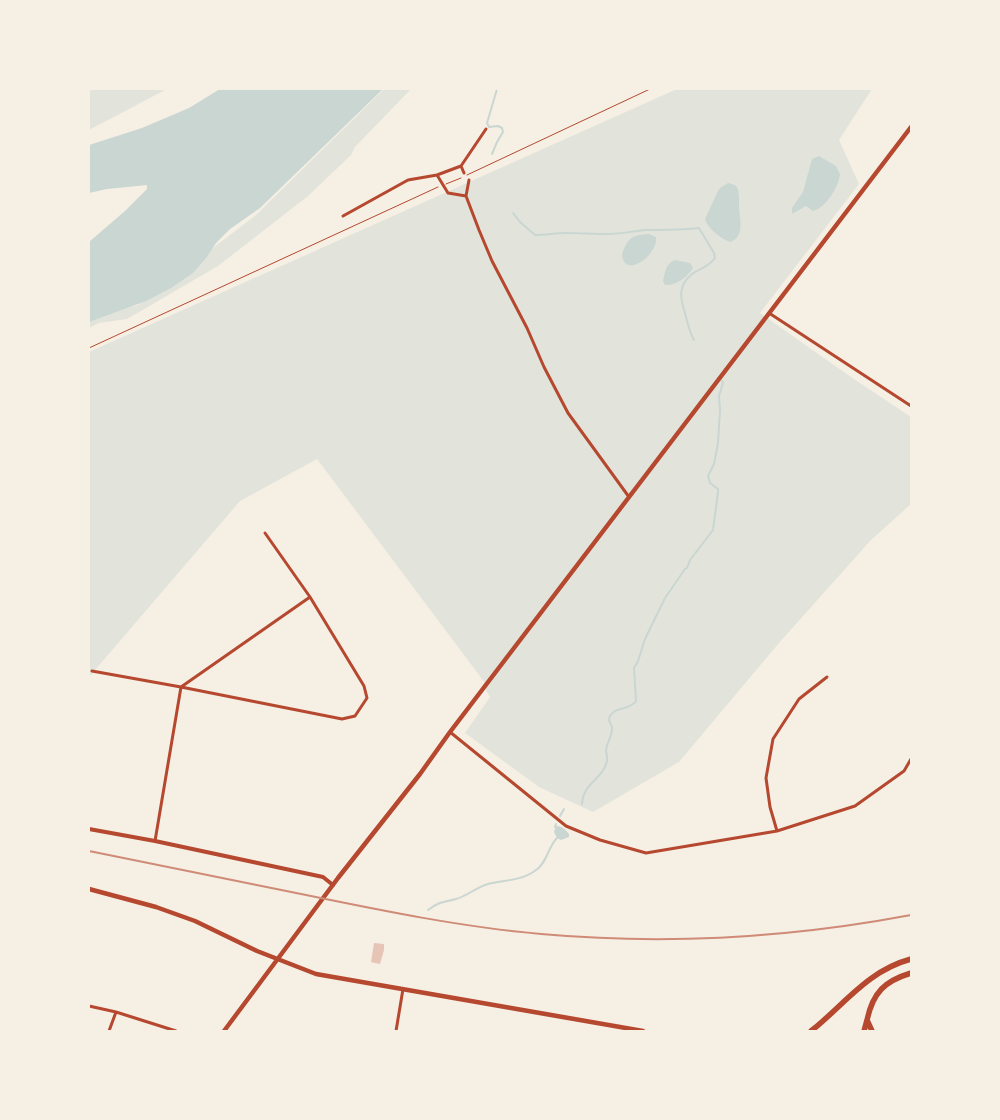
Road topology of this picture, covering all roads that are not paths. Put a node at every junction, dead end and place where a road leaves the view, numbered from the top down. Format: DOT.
graph roads {
  1 [pos="911,127"];
  2 [pos="486,129"];
  3 [pos="461,166"];
  4 [pos="464,173"];
  5 [pos="437,175"];
  6 [pos="469,180"];
  7 [pos="466,196"];
  8 [pos="344,216"];
  9 [pos="768,313"];
  10 [pos="911,406"];
  11 [pos="629,497"];
  12 [pos="265,533"];
  13 [pos="310,597"];
  14 [pos="92,671"];
  15 [pos="827,677"];
  16 [pos="181,687"];
  17 [pos="450,732"];
  18 [pos="911,759"];
  19 [pos="89,829"];
  20 [pos="777,831"];
  21 [pos="155,841"];
  22 [pos="333,885"];
  23 [pos="89,889"];
  24 [pos="911,959"];
  25 [pos="278,960"];
  26 [pos="911,973"];
  27 [pos="403,989"];
  28 [pos="89,1006"];
  29 [pos="116,1012"];
  30 [pos="867,1020"];
  31 [pos="620,1030"];
  32 [pos="109,1031"];
  33 [pos="176,1031"];
  34 [pos="224,1031"];
  35 [pos="396,1031"];
  36 [pos="643,1031"];
  37 [pos="811,1031"];
  38 [pos="864,1031"];
  39 [pos="872,1031"];
  1 -- 9 [label="main road"];
  2 -- 3 [label="street"];
  3 -- 4 [label="street"];
  3 -- 5 [label="street"];
  5 -- 7 [label="street"];
  5 -- 8 [label="street"];
  6 -- 7 [label="street"];
  7 -- 11 [label="street"];
  9 -- 10 [label="street"];
  9 -- 11 [label="main road"];
  11 -- 17 [label="main road"];
  12 -- 13 [label="street"];
  13 -- 16 [label="street"];
  13 -- 16 [label="street"];
  14 -- 16 [label="street"];
  15 -- 20 [label="street"];
  16 -- 21 [label="street"];
  17 -- 20 [label="street"];
  17 -- 22 [label="main road"];
  18 -- 20 [label="street"];
  19 -- 21 [label="street"];
  21 -- 22 [label="street"];
  22 -- 25 [label="main road"];
  23 -- 25 [label="main road"];
  24 -- 37 [label="highway"];
  25 -- 27 [label="main road"];
  25 -- 34 [label="main road"];
  26 -- 30 [label="highway"];
  27 -- 31 [label="main road"];
  27 -- 35 [label="street"];
  28 -- 29 [label="street"];
  29 -- 32 [label="street"];
  29 -- 33 [label="street"];
  30 -- 38 [label="highway"];
  30 -- 39 [label="highway"];
  31 -- 36 [label="main road"];
}
